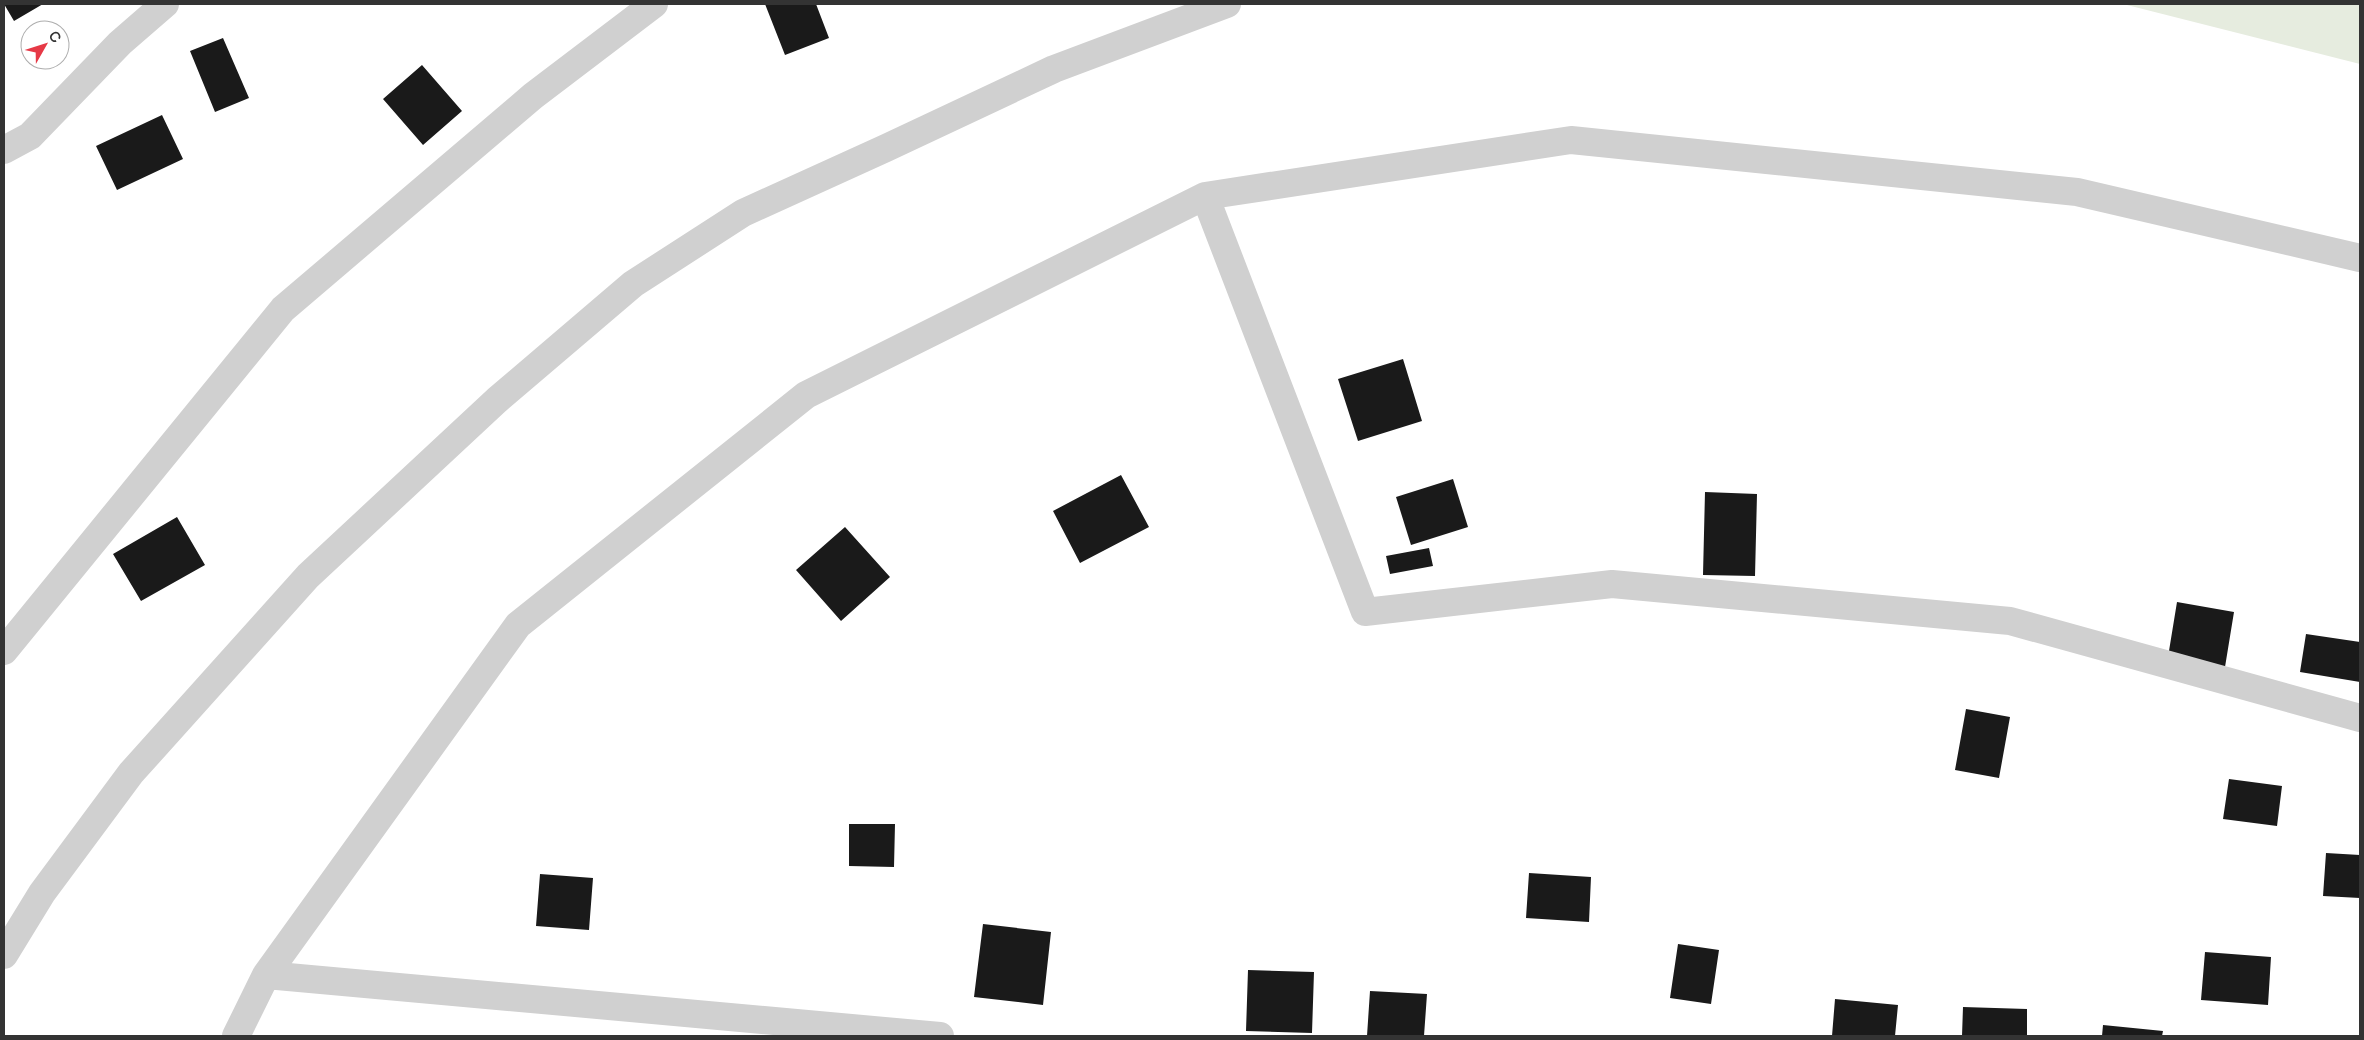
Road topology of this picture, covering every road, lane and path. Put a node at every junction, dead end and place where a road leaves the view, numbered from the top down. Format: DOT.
graph roads {
  1 [pos="165,4"];
  2 [pos="654,4"];
  3 [pos="1227,4"];
  4 [pos="4,150"];
  5 [pos="1205,196"];
  6 [pos="2360,258"];
  7 [pos="4,651"];
  8 [pos="2360,718"];
  9 [pos="4,955"];
  10 [pos="266,975"];
  11 [pos="236,1036"];
  12 [pos="940,1036"];
  1 -- 4 [label="street"];
  2 -- 7 [label="street"];
  3 -- 9 [label="street"];
  5 -- 6 [label="street"];
  5 -- 8 [label="street"];
  5 -- 10 [label="street"];
  10 -- 11 [label="street"];
  10 -- 12 [label="street"];
}
